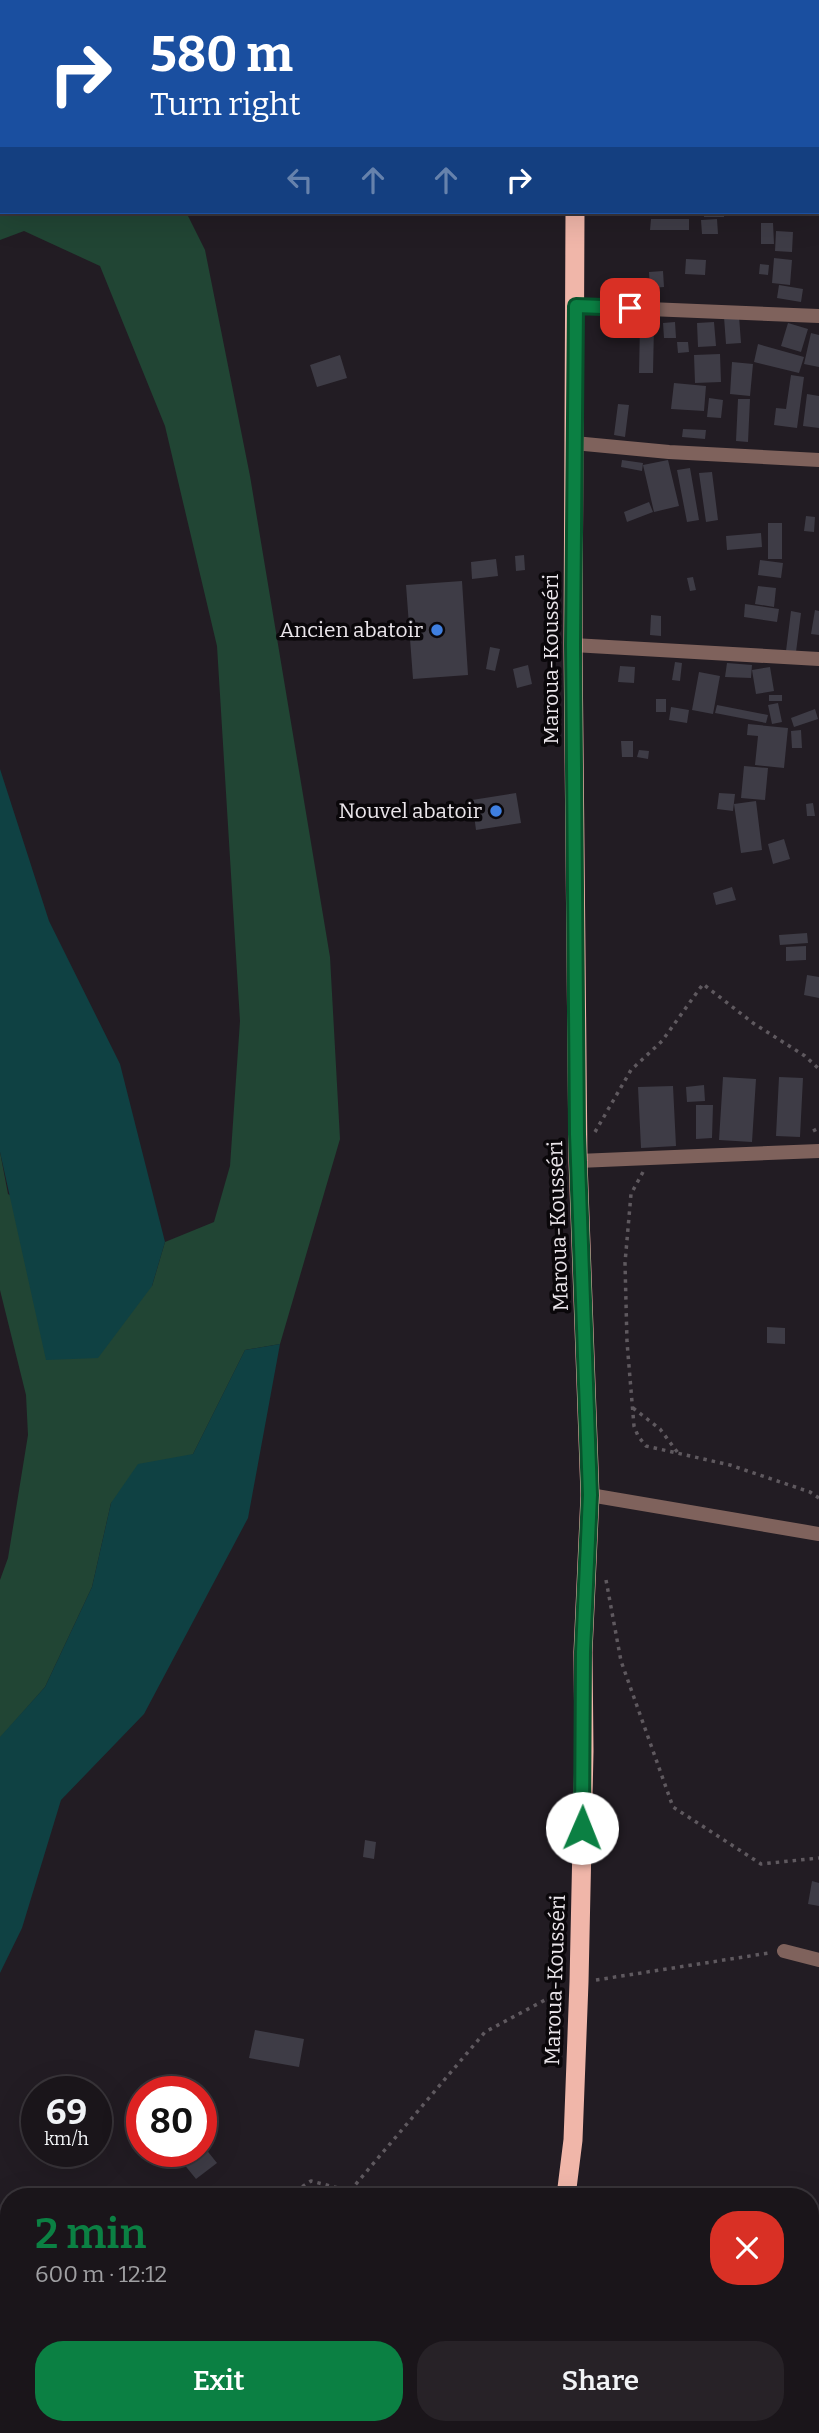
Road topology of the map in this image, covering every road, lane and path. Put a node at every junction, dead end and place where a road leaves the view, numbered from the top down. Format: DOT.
graph roads {
  1 [pos="575,214"];
  2 [pos="576,306"];
  3 [pos="819,316"];
  4 [pos="574,443"];
  5 [pos="819,460"];
  6 [pos="573,645"];
  7 [pos="819,659"];
  8 [pos="819,1069"];
  9 [pos="819,1128"];
  10 [pos="813,1131"];
  11 [pos="819,1151"];
  12 [pos="651,1158"];
  13 [pos="578,1161"];
  14 [pos="633,1408"];
  15 [pos="679,1454"];
  16 [pos="590,1495"];
  17 [pos="819,1498"];
  18 [pos="819,1534"];
  19 [pos="604,1572"];
  20 [pos="819,1858"];
  21 [pos="784,1951"];
  22 [pos="819,1960"];
  23 [pos="579,1982"];
  24 [pos="300,2188"];
  25 [pos="339,2188"];
  26 [pos="354,2188"];
  27 [pos="567,2188"];
  1 -- 2 [label="highway, Maroua-Kousséri"];
  2 -- 3 [label="street"];
  2 -- 4 [label="highway, Maroua-Kousséri"];
  4 -- 5 [label="street"];
  4 -- 6 [label="highway, Maroua-Kousséri"];
  6 -- 7 [label="street"];
  6 -- 13 [label="highway, Maroua-Kousséri"];
  8 -- 13 [label="path"];
  9 -- 10 [label="path"];
  11 -- 12 [label="street"];
  12 -- 13 [label="street"];
  12 -- 14 [label="path"];
  13 -- 16 [label="highway, Maroua-Kousséri"];
  14 -- 15 [label="path"];
  14 -- 15 [label="path"];
  15 -- 17 [label="path"];
  16 -- 18 [label="street"];
  16 -- 23 [label="highway, Maroua-Kousséri"];
  19 -- 20 [label="path"];
  21 -- 22 [label="street"];
  21 -- 23 [label="path"];
  23 -- 26 [label="path"];
  23 -- 27 [label="highway, Maroua-Kousséri"];
  24 -- 25 [label="path"];
}
